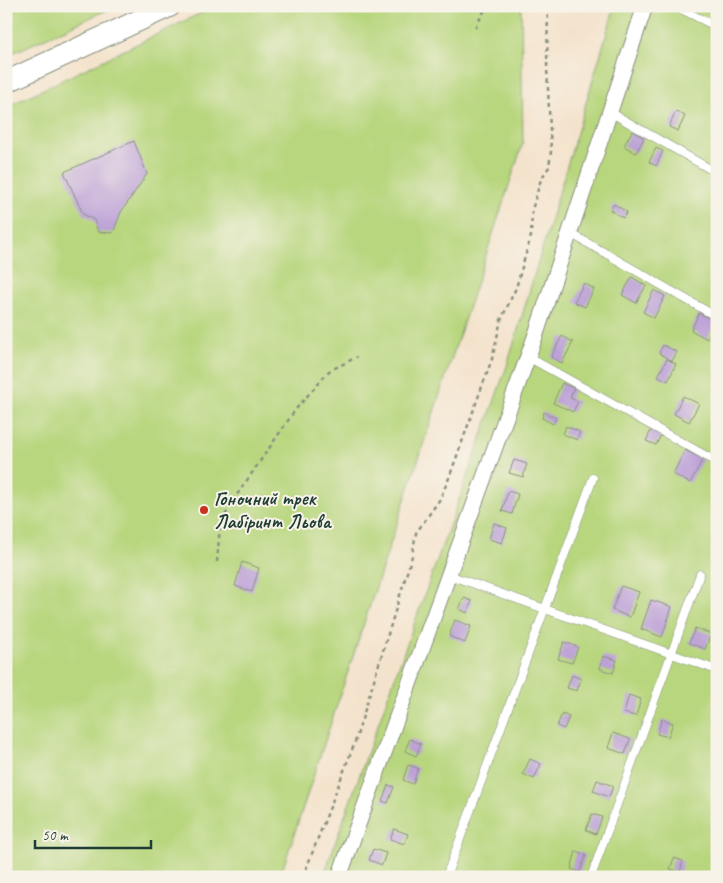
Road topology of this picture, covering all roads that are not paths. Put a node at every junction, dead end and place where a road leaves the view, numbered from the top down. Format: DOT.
graph roads {
  1 [pos="170,6"];
  2 [pos="645,6"];
  3 [pos="675,6"];
  4 [pos="717,27"];
  5 [pos="6,82"];
  6 [pos="610,112"];
  7 [pos="717,173"];
  8 [pos="570,233"];
  9 [pos="717,317"];
  10 [pos="528,357"];
  11 [pos="717,462"];
  12 [pos="594,478"];
  13 [pos="700,574"];
  14 [pos="448,575"];
  15 [pos="545,609"];
  16 [pos="671,654"];
  17 [pos="717,670"];
  18 [pos="339,877"];
  19 [pos="446,877"];
  20 [pos="591,877"];
  1 -- 5 [label="street"];
  2 -- 6 [label="street"];
  3 -- 4 [label="lane"];
  6 -- 7 [label="lane"];
  6 -- 8 [label="street"];
  8 -- 9 [label="lane"];
  8 -- 10 [label="street"];
  10 -- 11 [label="lane"];
  10 -- 14 [label="street"];
  12 -- 15 [label="lane"];
  13 -- 16 [label="lane"];
  14 -- 15 [label="lane"];
  14 -- 18 [label="street"];
  15 -- 16 [label="lane"];
  15 -- 19 [label="lane"];
  16 -- 17 [label="lane"];
  16 -- 20 [label="lane"];
}
